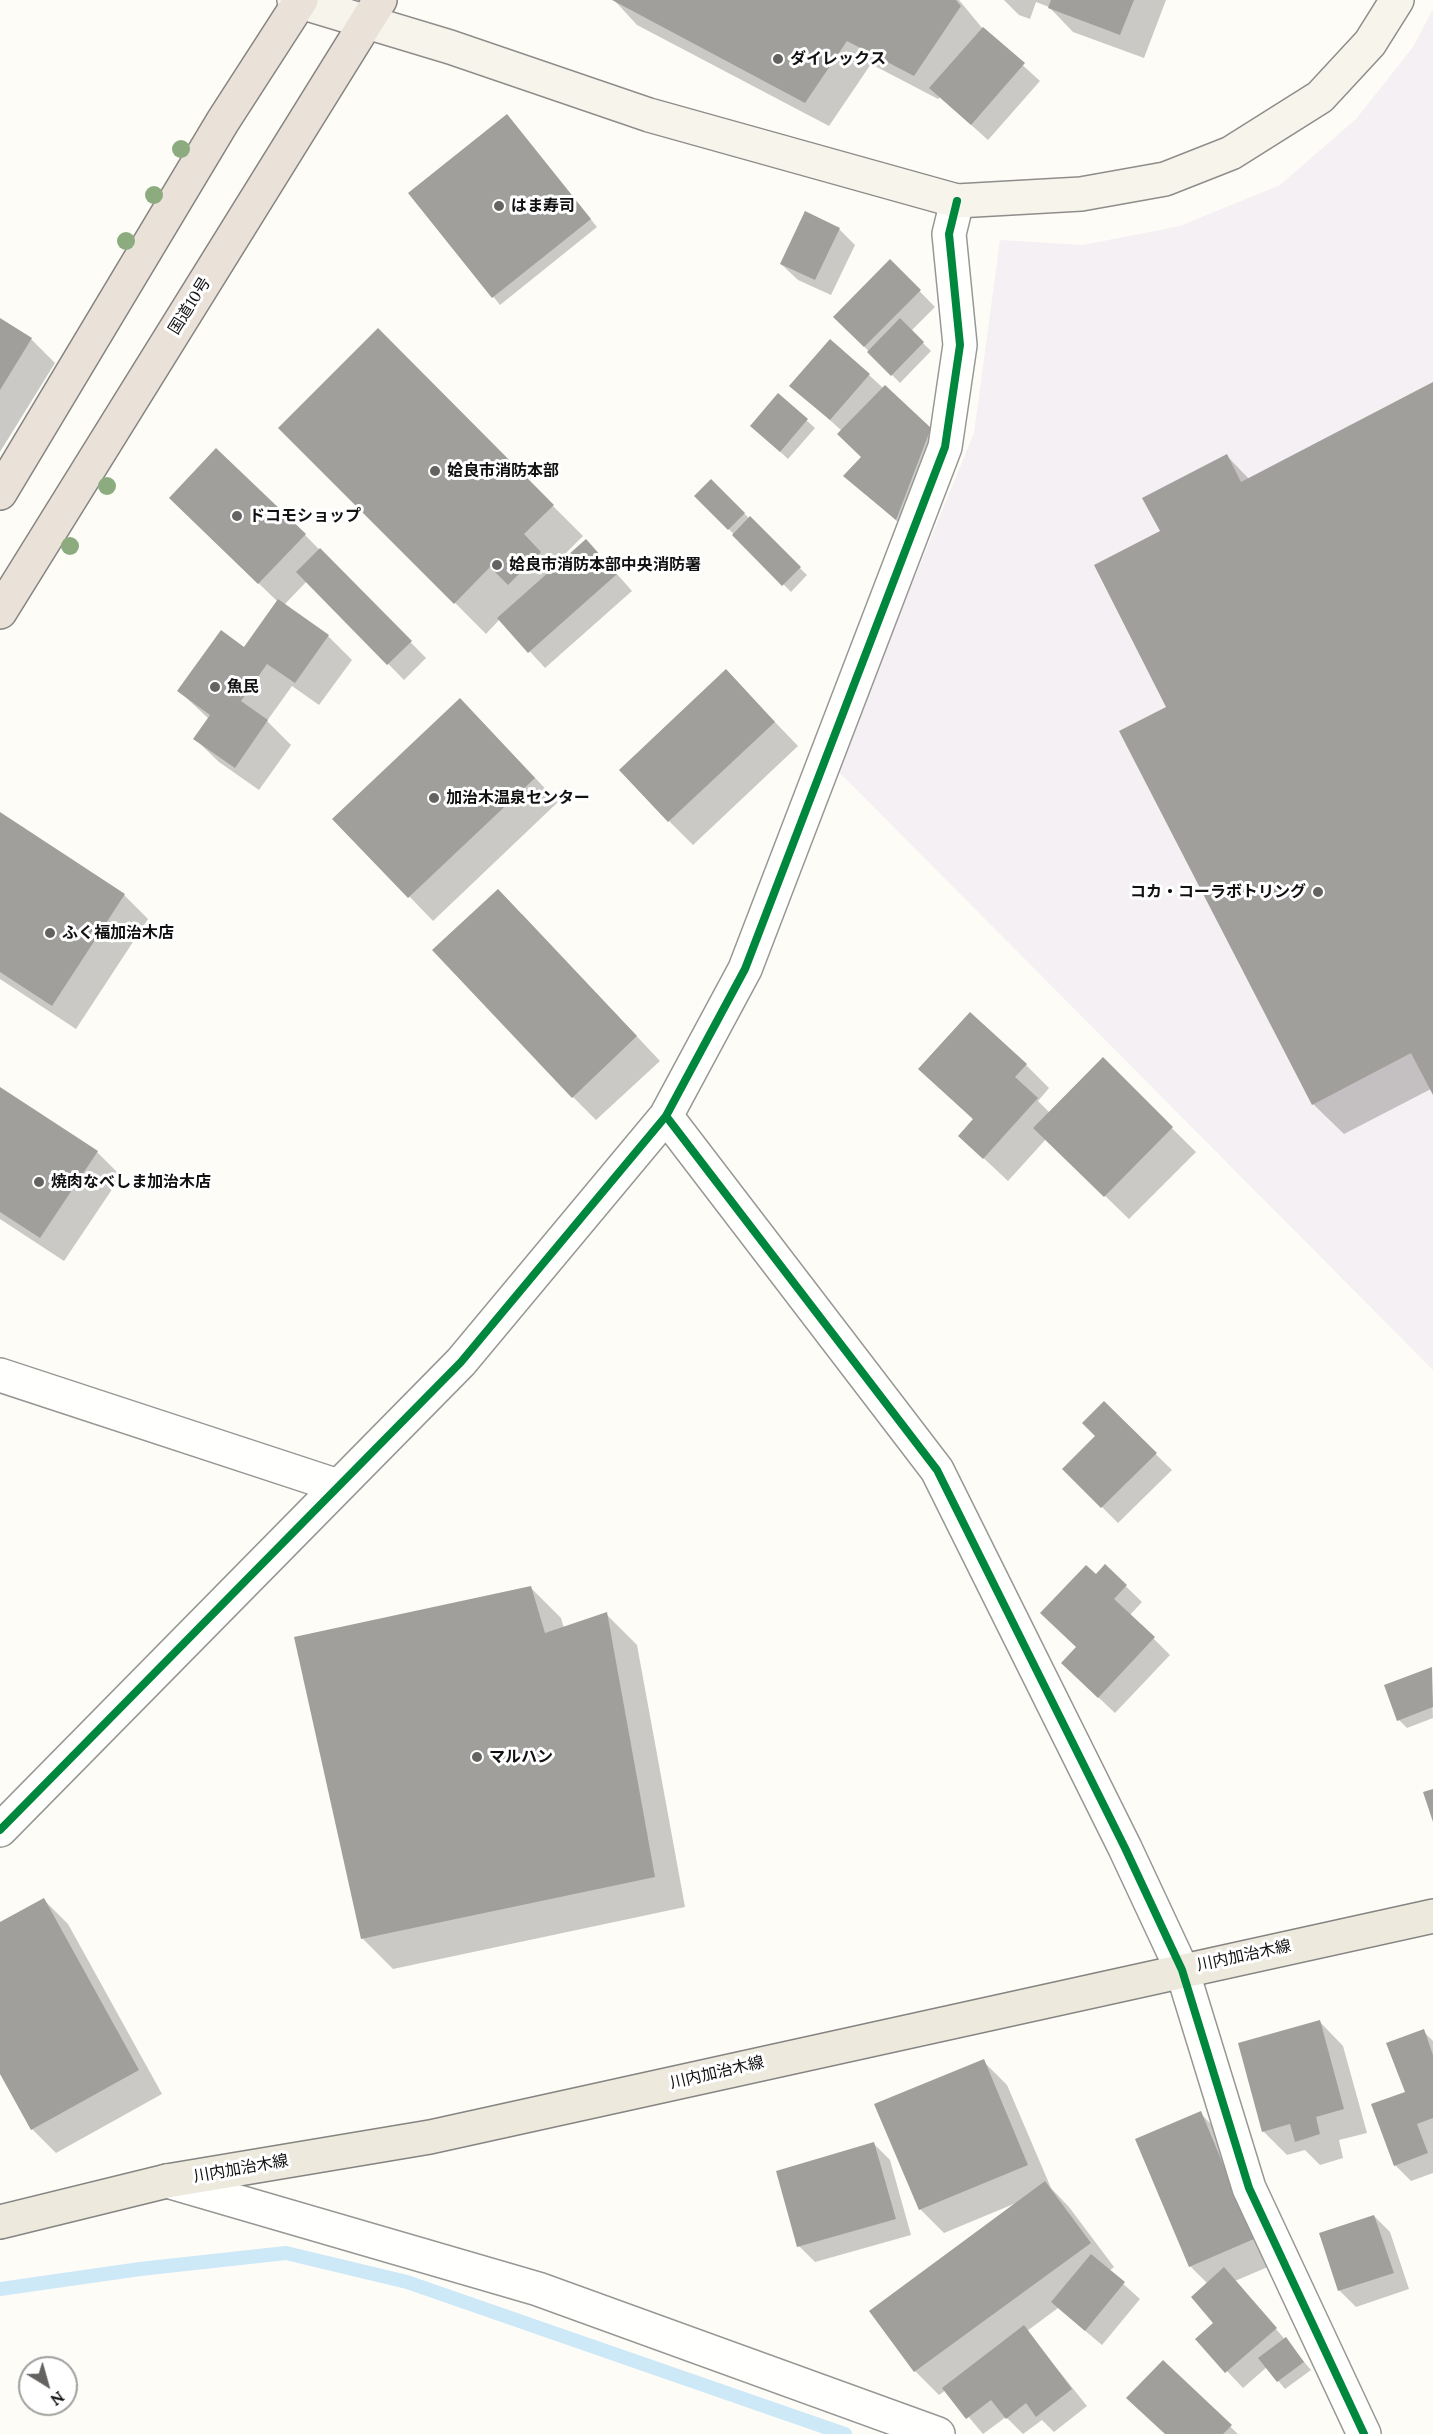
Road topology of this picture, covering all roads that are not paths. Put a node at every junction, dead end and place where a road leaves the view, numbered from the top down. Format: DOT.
graph roads {
  1 [pos="1397,0"];
  2 [pos="299,1"];
  3 [pos="373,11"];
  4 [pos="957,201"];
  5 [pos="0,493"];
  6 [pos="0,612"];
  7 [pos="666,1116"];
  8 [pos="0,1375"];
  9 [pos="338,1486"];
  10 [pos="0,1830"];
  11 [pos="1433,1916"];
  12 [pos="1182,1970"];
  13 [pos="167,2181"];
  14 [pos="0,2222"];
  15 [pos="938,2434"];
  16 [pos="1364,2434"];
  1 -- 4 [label="street"];
  2 -- 3 [label="street"];
  2 -- 5 [label="highway"];
  3 -- 4 [label="street"];
  3 -- 6 [label="highway, 国道10号"];
  4 -- 7 [label="street"];
  7 -- 9 [label="street"];
  7 -- 12 [label="street"];
  8 -- 9 [label="street"];
  9 -- 10 [label="street"];
  11 -- 12 [label="main road, 川内加治木線"];
  12 -- 13 [label="main road, 川内加治木線"];
  12 -- 16 [label="street"];
  13 -- 14 [label="main road, 川内加治木線"];
  13 -- 15 [label="street"];
}
